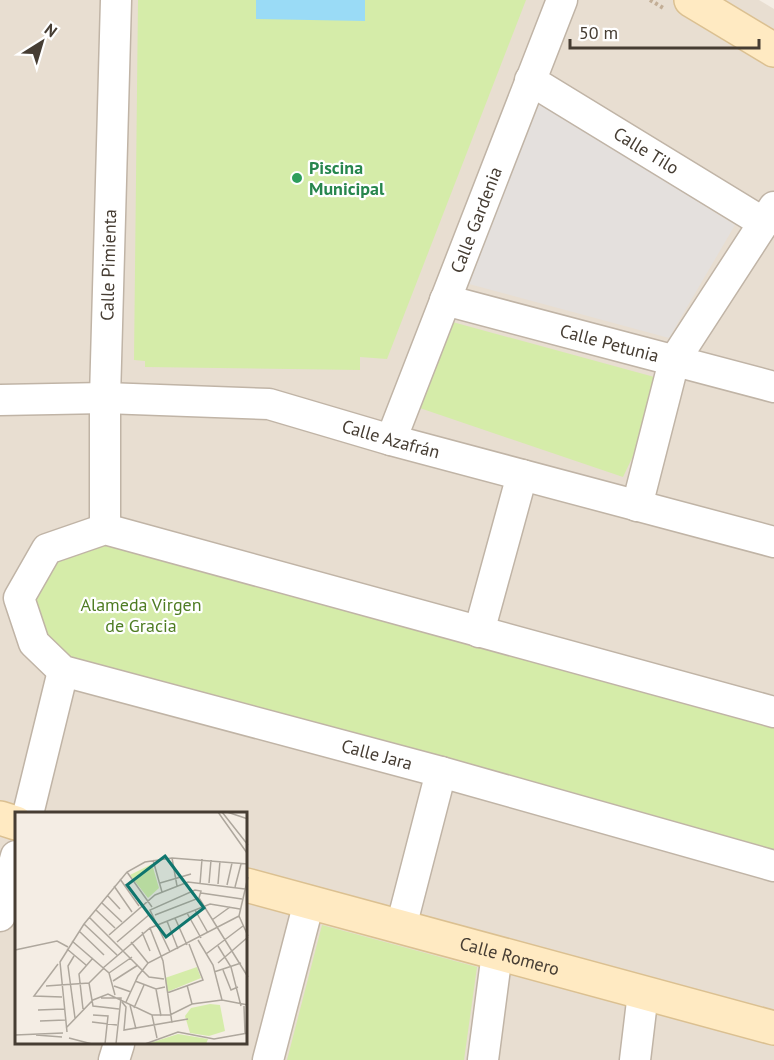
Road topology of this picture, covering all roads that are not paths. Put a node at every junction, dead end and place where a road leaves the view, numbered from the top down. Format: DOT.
graph roads {
  1 [pos="116,0"];
  2 [pos="562,0"];
  3 [pos="691,0"];
  4 [pos="774,50"];
  5 [pos="530,80"];
  6 [pos="769,215"];
  7 [pos="445,300"];
  8 [pos="674,361"];
  9 [pos="774,387"];
  10 [pos="105,398"];
  11 [pos="0,400"];
  12 [pos="391,440"];
  13 [pos="522,475"];
  14 [pos="637,506"];
  15 [pos="105,529"];
  16 [pos="774,542"];
  17 [pos="9,597"];
  18 [pos="479,632"];
  19 [pos="63,671"];
  20 [pos="774,712"];
  21 [pos="441,772"];
  22 [pos="28,812"];
  23 [pos="0,818"];
  24 [pos="15,823"];
  25 [pos="15,860"];
  26 [pos="774,866"];
  27 [pos="248,886"];
  28 [pos="309,902"];
  29 [pos="0,916"];
  30 [pos="401,927"];
  31 [pos="497,953"];
  32 [pos="644,993"];
  33 [pos="774,1028"];
  34 [pos="119,1045"];
  35 [pos="114,1060"];
  36 [pos="268,1060"];
  37 [pos="483,1060"];
  38 [pos="635,1060"];
  1 -- 10 [label="street, Calle Pimienta"];
  2 -- 5 [label="street, Calle Gardenia"];
  3 -- 4 [label="street"];
  5 -- 6 [label="street, Calle Tilo"];
  5 -- 7 [label="street, Calle Gardenia"];
  6 -- 8 [label="street"];
  7 -- 8 [label="street, Calle Petunia"];
  7 -- 12 [label="street, Calle Gardenia"];
  8 -- 9 [label="street, Calle Petunia"];
  8 -- 14 [label="street"];
  10 -- 11 [label="street, Calle Azafrán"];
  10 -- 12 [label="street, Calle Azafrán"];
  10 -- 15 [label="street, Calle Pimienta"];
  12 -- 13 [label="street, Calle Azafrán"];
  13 -- 14 [label="street, Calle Azafrán"];
  13 -- 18 [label="street"];
  14 -- 16 [label="street, Calle Azafrán"];
  15 -- 17 [label="street, Calle Jara"];
  15 -- 18 [label="street"];
  17 -- 19 [label="street, Calle Jara"];
  18 -- 20 [label="street"];
  19 -- 21 [label="street, Calle Jara"];
  19 -- 22 [label="street"];
  21 -- 26 [label="street, Calle Jara"];
  21 -- 30 [label="street"];
  23 -- 24 [label="street"];
  25 -- 29 [label="street"];
  27 -- 28 [label="street, Calle Romero"];
  28 -- 30 [label="street, Calle Romero"];
  28 -- 36 [label="street"];
  30 -- 31 [label="street, Calle Romero"];
  31 -- 32 [label="street, Calle Romero"];
  31 -- 37 [label="street"];
  32 -- 33 [label="street, Calle Romero"];
  32 -- 38 [label="street"];
  34 -- 35 [label="street"];
}
